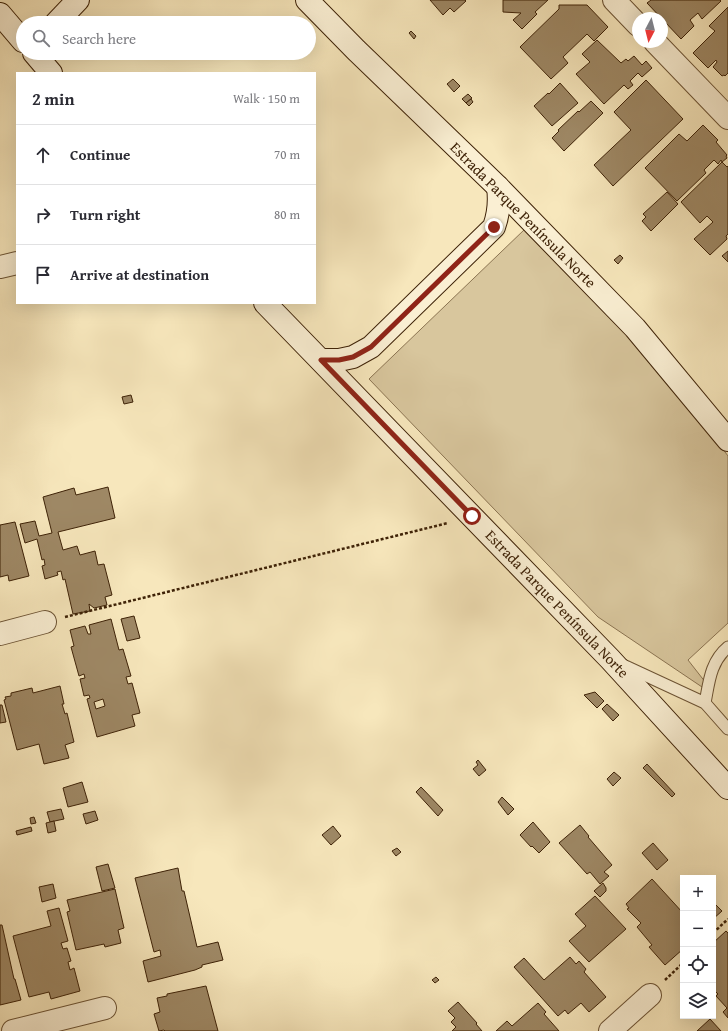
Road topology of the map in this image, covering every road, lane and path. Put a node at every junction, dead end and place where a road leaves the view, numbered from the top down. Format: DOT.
graph roads {
  1 [pos="78,0"];
  2 [pos="307,0"];
  3 [pos="614,0"];
  4 [pos="0,14"];
  5 [pos="63,16"];
  6 [pos="632,19"];
  7 [pos="16,33"];
  8 [pos="660,48"];
  9 [pos="728,118"];
  10 [pos="498,187"];
  11 [pos="16,263"];
  12 [pos="0,268"];
  13 [pos="266,304"];
  14 [pos="321,360"];
  15 [pos="728,440"];
  16 [pos="472,516"];
  17 [pos="45,622"];
  18 [pos="0,634"];
  19 [pos="728,647"];
  20 [pos="610,659"];
  21 [pos="705,704"];
  22 [pos="728,729"];
  23 [pos="728,788"];
  24 [pos="728,919"];
  25 [pos="716,930"];
  26 [pos="680,966"];
  27 [pos="650,995"];
  28 [pos="105,1008"];
  29 [pos="13,1031"];
  30 [pos="610,1031"];
  1 -- 5 [label="main road"];
  2 -- 10 [label="main road, Estrada Parque Península Norte"];
  3 -- 6 [label="main road"];
  4 -- 7 [label="main road"];
  8 -- 9 [label="main road"];
  10 -- 14 [label="main road"];
  10 -- 15 [label="main road, Estrada Parque Península Norte"];
  11 -- 12 [label="main road"];
  13 -- 14 [label="main road, Estrada Parque Península Norte"];
  14 -- 16 [label="main road, Estrada Parque Península Norte"];
  16 -- 17 [label="path"];
  16 -- 20 [label="main road, Estrada Parque Península Norte"];
  17 -- 18 [label="main road"];
  19 -- 21 [label="lane"];
  20 -- 21 [label="lane"];
  20 -- 23 [label="main road, Estrada Parque Península Norte"];
  21 -- 22 [label="lane"];
  24 -- 25 [label="path"];
  26 -- 27 [label="path"];
  27 -- 30 [label="main road"];
  28 -- 29 [label="main road"];
}
